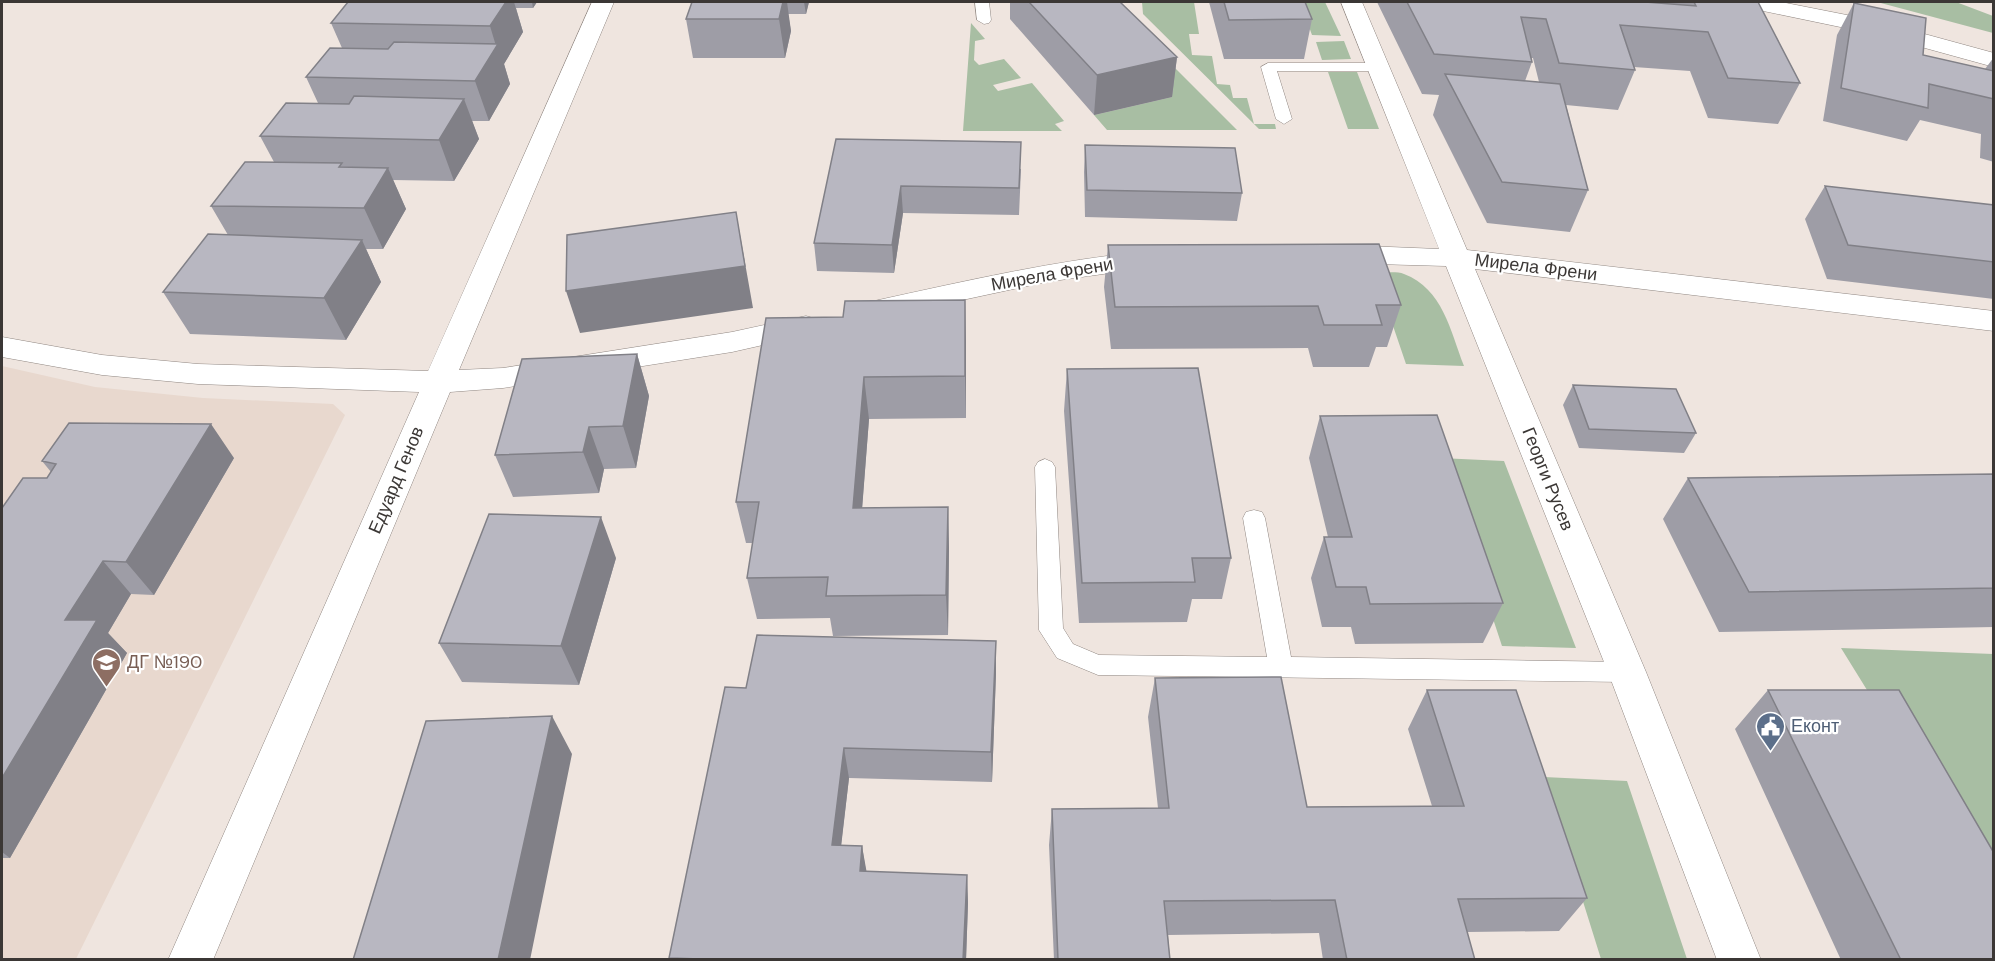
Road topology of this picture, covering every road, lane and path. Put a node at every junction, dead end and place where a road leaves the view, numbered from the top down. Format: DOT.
graph roads {
  1 [pos="603,2"];
  2 [pos="982,2"];
  3 [pos="1351,2"];
  4 [pos="1752,2"];
  5 [pos="984,20"];
  6 [pos="1994,60"];
  7 [pos="1378,67"];
  8 [pos="1284,118"];
  9 [pos="1317,254"];
  10 [pos="1175,258"];
  11 [pos="1458,258"];
  12 [pos="1994,321"];
  13 [pos="2,347"];
  14 [pos="440,382"];
  15 [pos="1045,467"];
  16 [pos="1254,518"];
  17 [pos="1281,668"];
  18 [pos="1627,672"];
  19 [pos="189,960"];
  20 [pos="1739,960"];
  1 -- 14 [label="street, Едуард Генов"];
  2 -- 5 [label="lane"];
  3 -- 7 [label="street, Георги Русев"];
  4 -- 6 [label="street"];
  7 -- 8 [label="lane"];
  7 -- 11 [label="street, Георги Русев"];
  9 -- 11 [label="street, Мирела Френи"];
  10 -- 14 [label="street, Мирела Френи"];
  11 -- 12 [label="street, Мирела Френи"];
  11 -- 18 [label="street, Георги Русев"];
  13 -- 14 [label="street, Мирела Френи"];
  14 -- 19 [label="street, Едуард Генов"];
  15 -- 17 [label="lane"];
  16 -- 17 [label="lane"];
  17 -- 18 [label="lane"];
  18 -- 20 [label="street, Георги Русев"];
}
